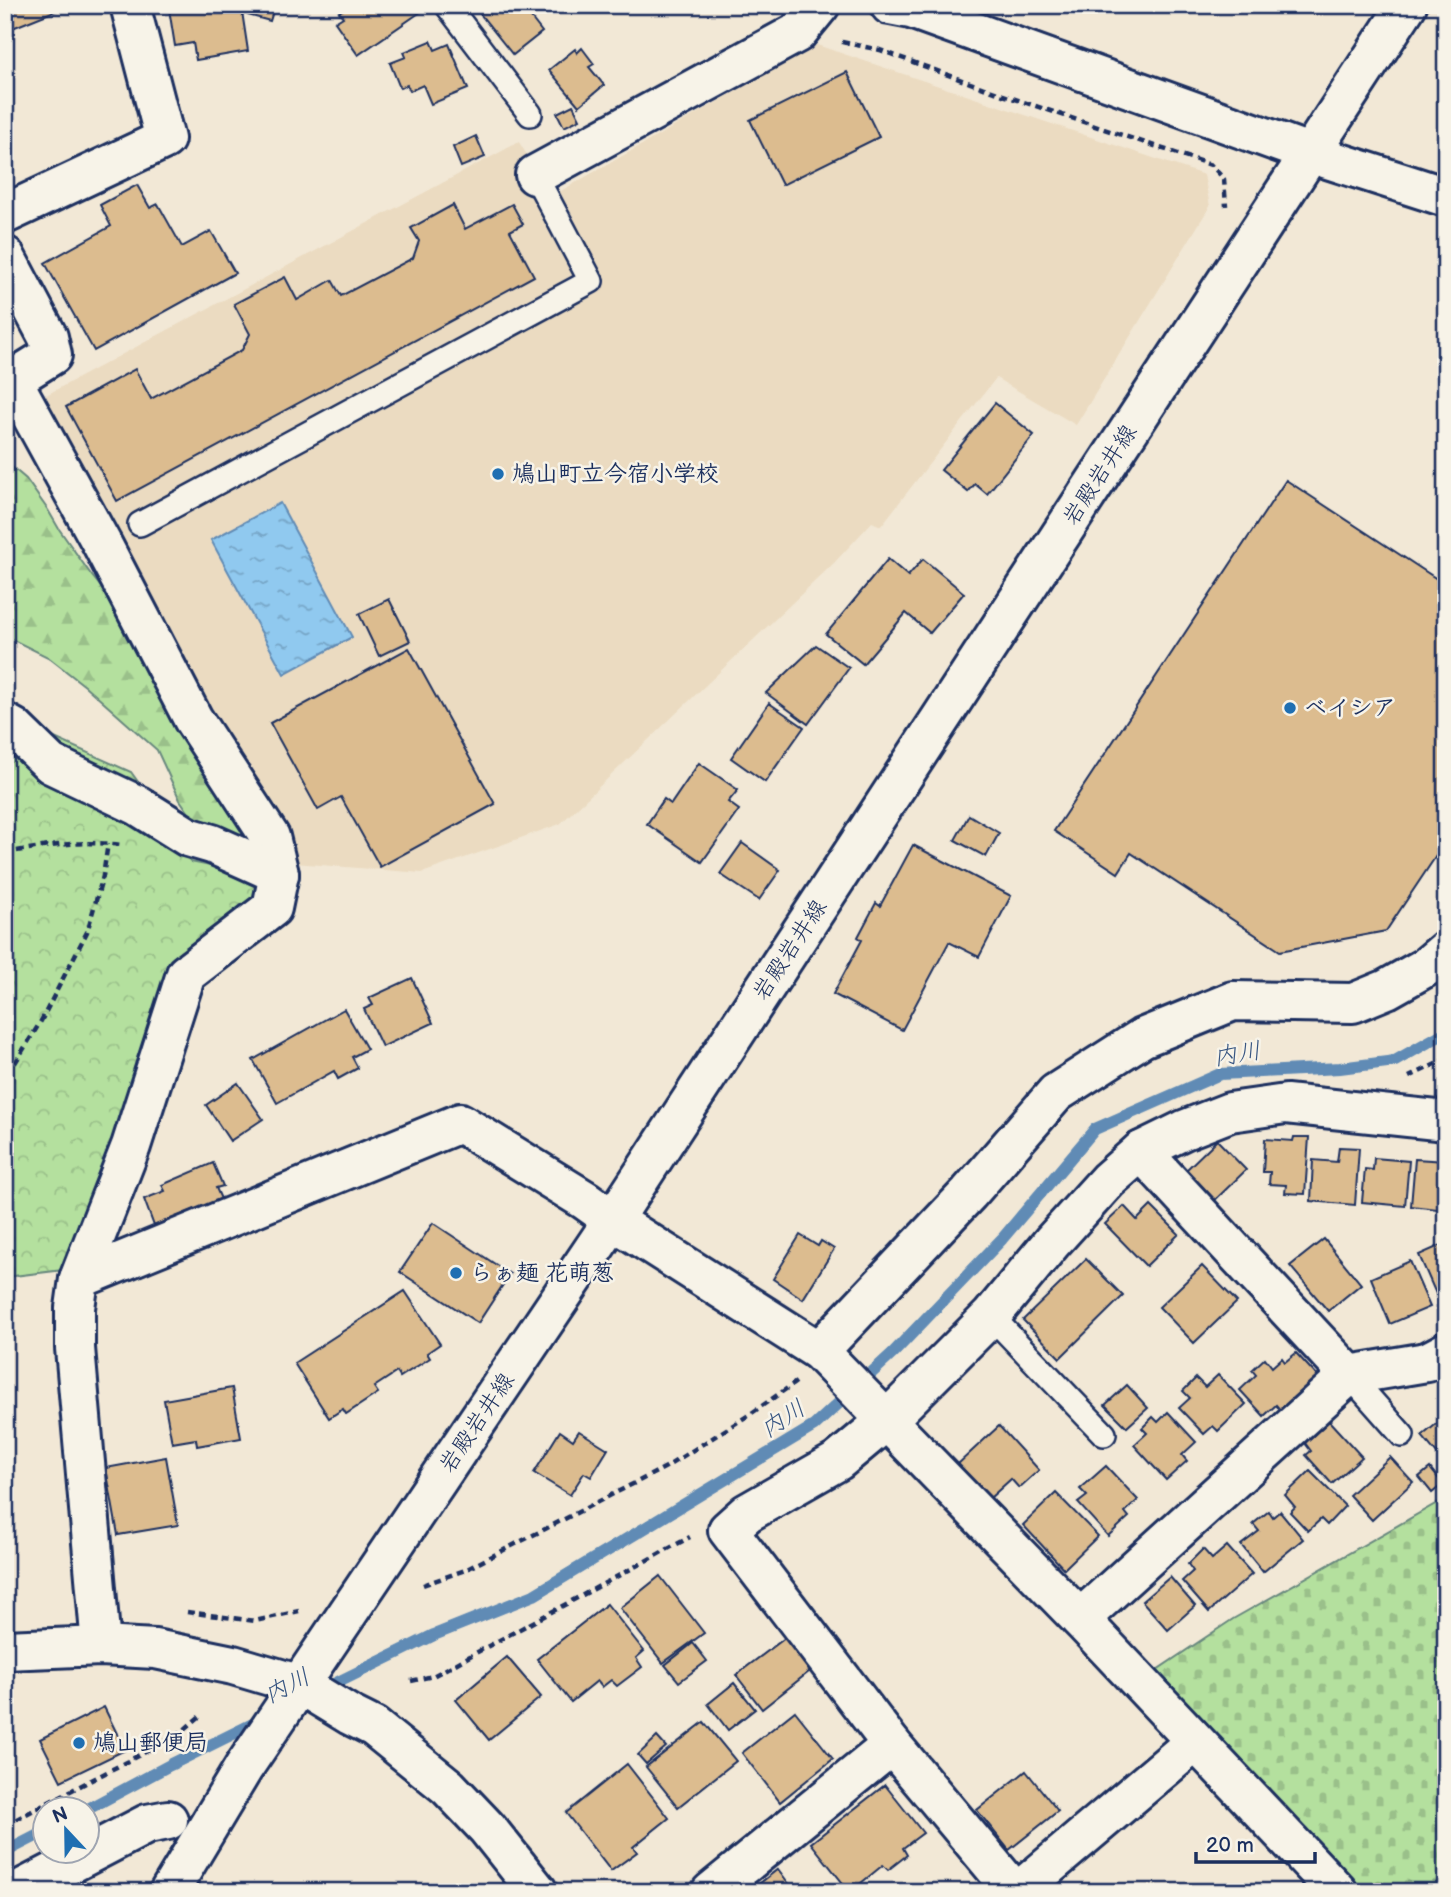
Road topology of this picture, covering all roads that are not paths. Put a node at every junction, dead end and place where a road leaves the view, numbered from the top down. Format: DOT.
graph roads {
  1 [pos="130,5"];
  2 [pos="447,5"];
  3 [pos="890,5"];
  4 [pos="1407,5"];
  5 [pos="808,19"];
  6 [pos="530,114"];
  7 [pos="1309,153"];
  8 [pos="535,175"];
  9 [pos="1446,197"];
  10 [pos="5,214"];
  11 [pos="5,256"];
  12 [pos="140,524"];
  13 [pos="5,723"];
  14 [pos="279,874"];
  15 [pos="1446,950"];
  16 [pos="1446,1121"];
  17 [pos="1141,1151"];
  18 [pos="613,1220"];
  19 [pos="79,1279"];
  20 [pos="991,1316"];
  21 [pos="819,1351"];
  22 [pos="1446,1352"];
  23 [pos="1349,1375"];
  24 [pos="886,1422"];
  25 [pos="1104,1434"];
  26 [pos="1402,1435"];
  27 [pos="1080,1619"];
  28 [pos="101,1646"];
  29 [pos="5,1650"];
  30 [pos="301,1685"];
  31 [pos="1195,1742"];
  32 [pos="892,1745"];
  33 [pos="168,1820"];
  34 [pos="16,1892"];
  35 [pos="169,1892"];
  36 [pos="538,1892"];
  37 [pos="711,1892"];
  38 [pos="1016,1892"];
  39 [pos="1338,1892"];
  1 -- 10 [label="street"];
  2 -- 6 [label="lane"];
  3 -- 7 [label="street"];
  4 -- 7 [label="street, 岩殿岩井線"];
  5 -- 8 [label="street"];
  7 -- 9 [label="street"];
  7 -- 18 [label="street, 岩殿岩井線"];
  8 -- 12 [label="lane"];
  11 -- 14 [label="street"];
  13 -- 14 [label="street"];
  14 -- 19 [label="street"];
  15 -- 21 [label="street"];
  16 -- 17 [label="street"];
  17 -- 20 [label="street"];
  17 -- 23 [label="street"];
  18 -- 19 [label="street"];
  18 -- 21 [label="street"];
  18 -- 30 [label="street, 岩殿岩井線"];
  19 -- 28 [label="street"];
  20 -- 24 [label="street"];
  20 -- 25 [label="lane"];
  21 -- 24 [label="street"];
  22 -- 23 [label="street"];
  23 -- 26 [label="lane"];
  23 -- 27 [label="street"];
  24 -- 27 [label="street"];
  24 -- 32 [label="street"];
  27 -- 31 [label="street"];
  28 -- 29 [label="street"];
  28 -- 30 [label="street"];
  30 -- 35 [label="street, 岩殿岩井線"];
  30 -- 36 [label="street"];
  31 -- 38 [label="street"];
  31 -- 39 [label="street"];
  32 -- 37 [label="street"];
  32 -- 38 [label="street"];
  33 -- 34 [label="street"];
}
